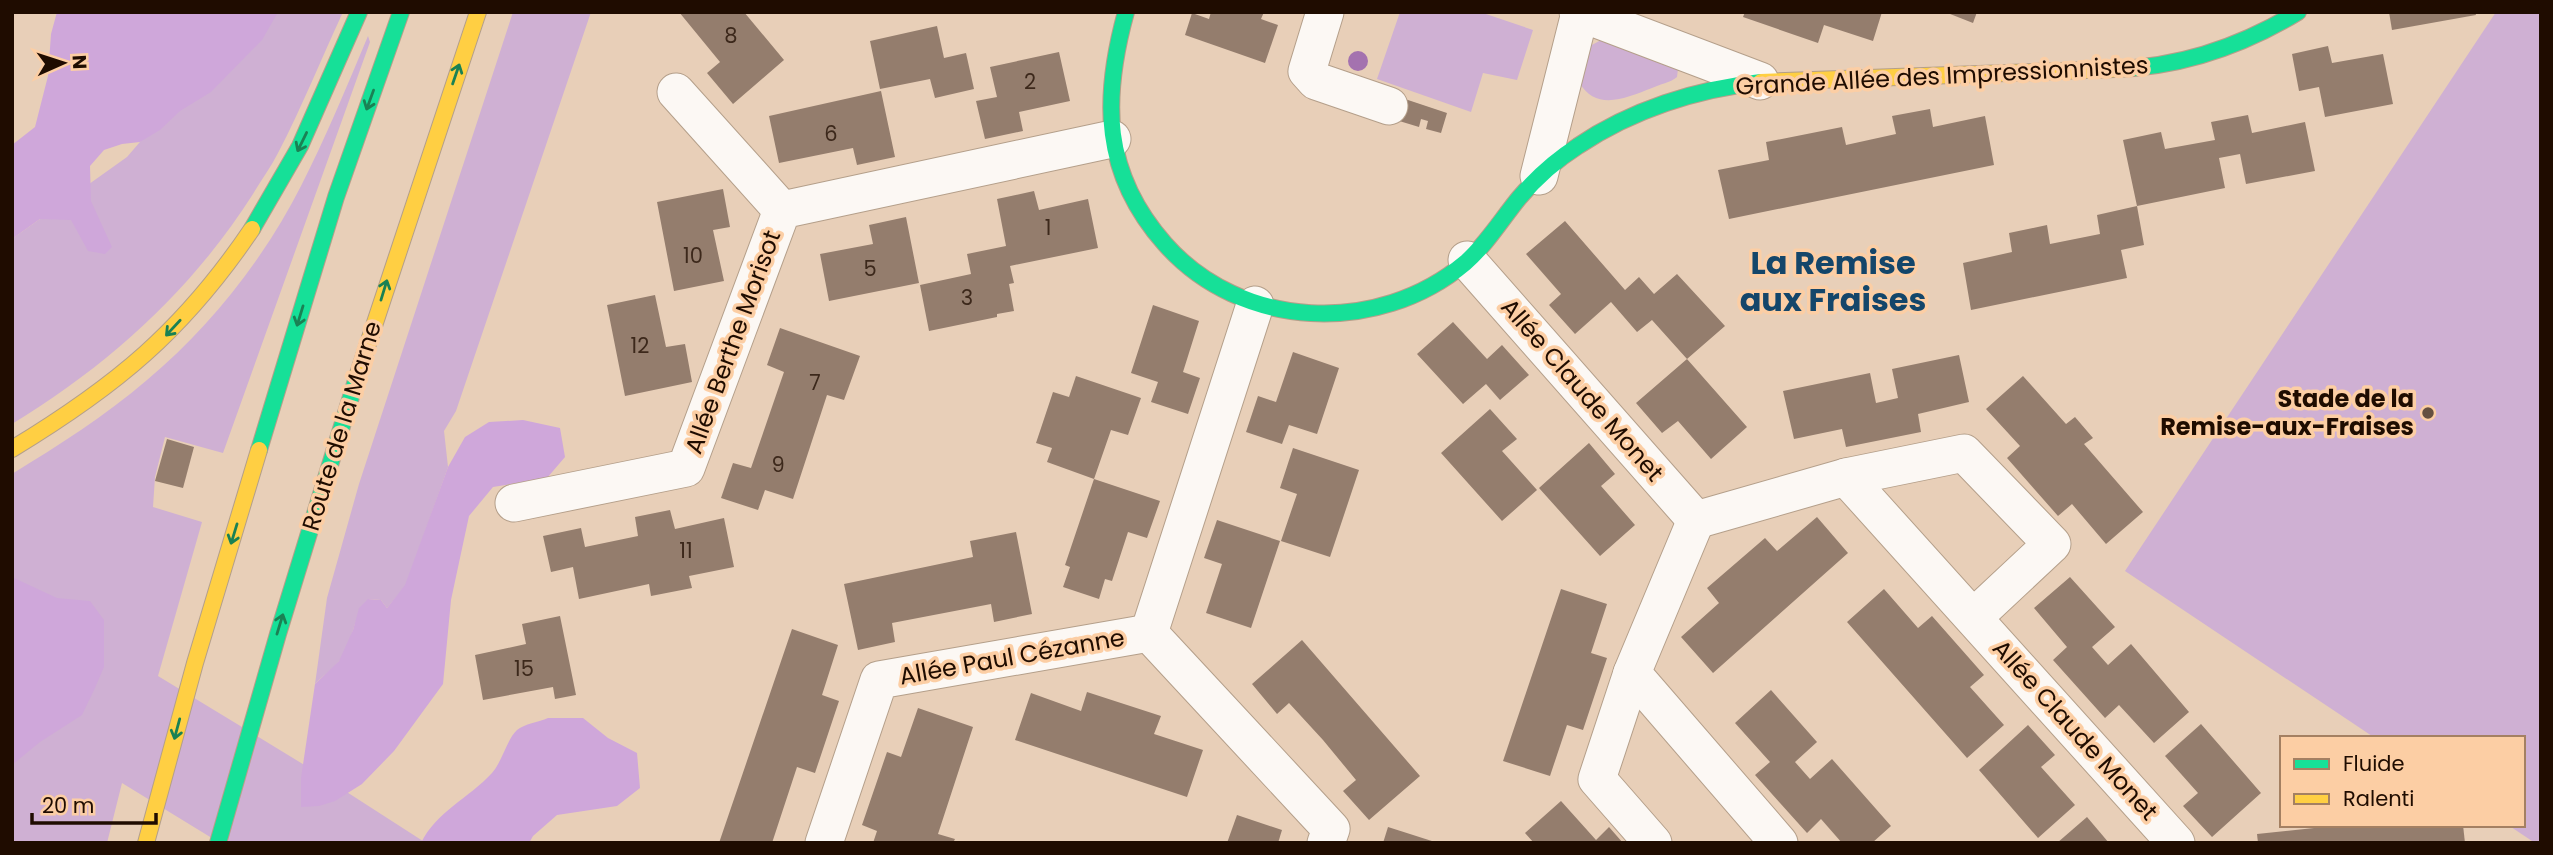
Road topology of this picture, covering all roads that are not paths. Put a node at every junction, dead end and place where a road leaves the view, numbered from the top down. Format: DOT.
graph roads {
  1 [pos="359,12"];
  2 [pos="401,12"];
  3 [pos="478,12"];
  4 [pos="1126,12"];
  5 [pos="1325,12"];
  6 [pos="2298,12"];
  7 [pos="1579,13"];
  8 [pos="1760,81"];
  9 [pos="676,92"];
  10 [pos="1389,106"];
  11 [pos="1112,139"];
  12 [pos="1539,176"];
  13 [pos="782,210"];
  14 [pos="1467,260"];
  15 [pos="1255,305"];
  16 [pos="12,449"];
  17 [pos="1846,477"];
  18 [pos="514,503"];
  19 [pos="1696,520"];
  20 [pos="1974,617"];
  21 [pos="1149,632"];
  22 [pos="1632,673"];
  23 [pos="1769,840"];
  24 [pos="146,843"];
  25 [pos="218,843"];
  26 [pos="824,843"];
  27 [pos="1326,843"];
  28 [pos="1653,843"];
  29 [pos="2176,843"];
  1 -- 16 [label="main road, one-way"];
  2 -- 24 [label="main road, one-way"];
  25 -- 3 [label="main road, Route de la Marne, one-way"];
  4 -- 11 [label="main road, Grande Allée des Impressionnistes"];
  5 -- 10 [label="street"];
  6 -- 8 [label="main road, Grande Allée des Impressionnistes"];
  7 -- 8 [label="street"];
  7 -- 12 [label="street"];
  8 -- 12 [label="main road, Grande Allée des Impressionnistes"];
  9 -- 13 [label="street, Allée Berthe Morisot"];
  11 -- 13 [label="street, Allée Berthe Morisot"];
  11 -- 15 [label="main road, Grande Allée des Impressionnistes"];
  12 -- 14 [label="main road, Grande Allée des Impressionnistes"];
  13 -- 18 [label="street, Allée Berthe Morisot"];
  14 -- 15 [label="main road, Grande Allée des Impressionnistes"];
  14 -- 19 [label="street, Allée Claude Monet"];
  15 -- 21 [label="street, Allée Paul Cézanne"];
  17 -- 19 [label="street, Allée Claude Monet"];
  17 -- 20 [label="street, Allée Claude Monet"];
  17 -- 20 [label="street, Allée Claude Monet"];
  19 -- 22 [label="street"];
  20 -- 29 [label="street, Allée Claude Monet"];
  21 -- 26 [label="street, Allée Paul Cézanne"];
  21 -- 27 [label="street, Allée Paul Cézanne"];
  22 -- 23 [label="street"];
  22 -- 28 [label="street"];
}
